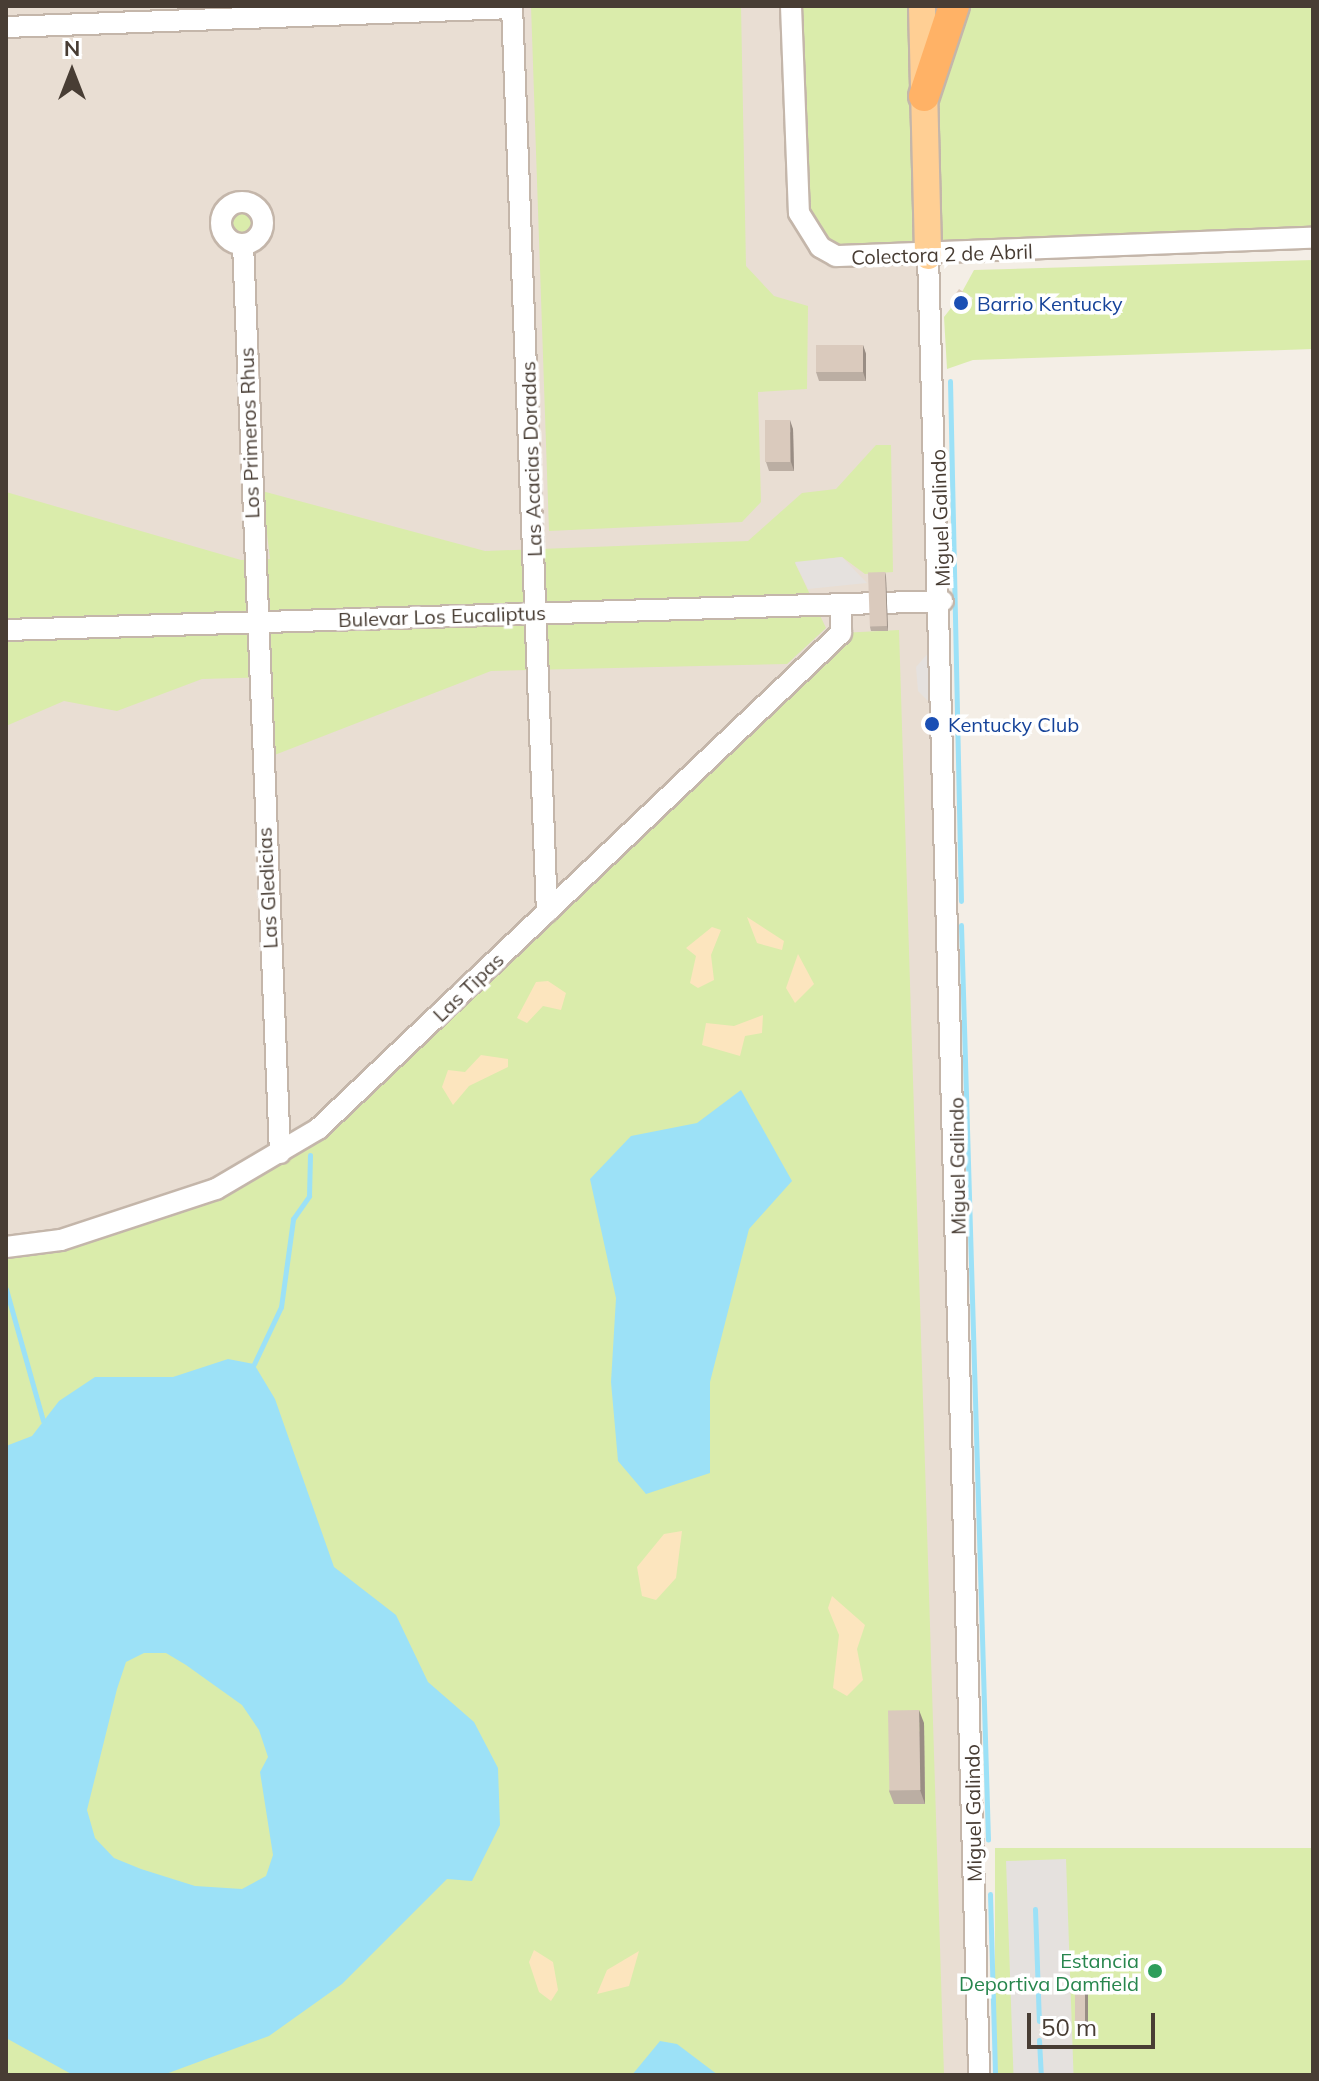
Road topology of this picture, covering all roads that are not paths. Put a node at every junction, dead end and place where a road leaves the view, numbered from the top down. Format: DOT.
graph roads {
  1 [pos="791,6"];
  2 [pos="922,6"];
  3 [pos="954,6"];
  4 [pos="512,7"];
  5 [pos="234,12"];
  6 [pos="6,27"];
  7 [pos="924,96"];
  8 [pos="1313,238"];
  9 [pos="243,244"];
  10 [pos="928,256"];
  11 [pos="943,601"];
  12 [pos="841,604"];
  13 [pos="538,613"];
  14 [pos="256,622"];
  15 [pos="6,630"];
  16 [pos="547,912"];
  17 [pos="280,1153"];
  18 [pos="6,1247"];
  19 [pos="979,2075"];
  1 -- 10 [label="street, Colectora 2 de Abril"];
  2 -- 7 [label="main road"];
  3 -- 7 [label="highway"];
  4 -- 5 [label="street"];
  4 -- 13 [label="street, Las Acacias Doradas"];
  5 -- 6 [label="street"];
  7 -- 10 [label="main road"];
  8 -- 10 [label="street, Colectora 2 de Abril"];
  9 -- 14 [label="street, Los Primeros Rhus"];
  10 -- 11 [label="street, Miguel Galindo"];
  11 -- 12 [label="street, Bulevar Los Eucaliptus"];
  11 -- 19 [label="street, Miguel Galindo"];
  12 -- 13 [label="street, Bulevar Los Eucaliptus"];
  12 -- 16 [label="street, Las Tipas"];
  13 -- 14 [label="street, Bulevar Los Eucaliptus"];
  13 -- 16 [label="street, Las Acacias Doradas"];
  14 -- 15 [label="street, Bulevar Los Eucaliptus"];
  14 -- 17 [label="street, Las Gledicias"];
  16 -- 17 [label="street, Las Tipas"];
  17 -- 18 [label="street, Las Tipas"];
}
